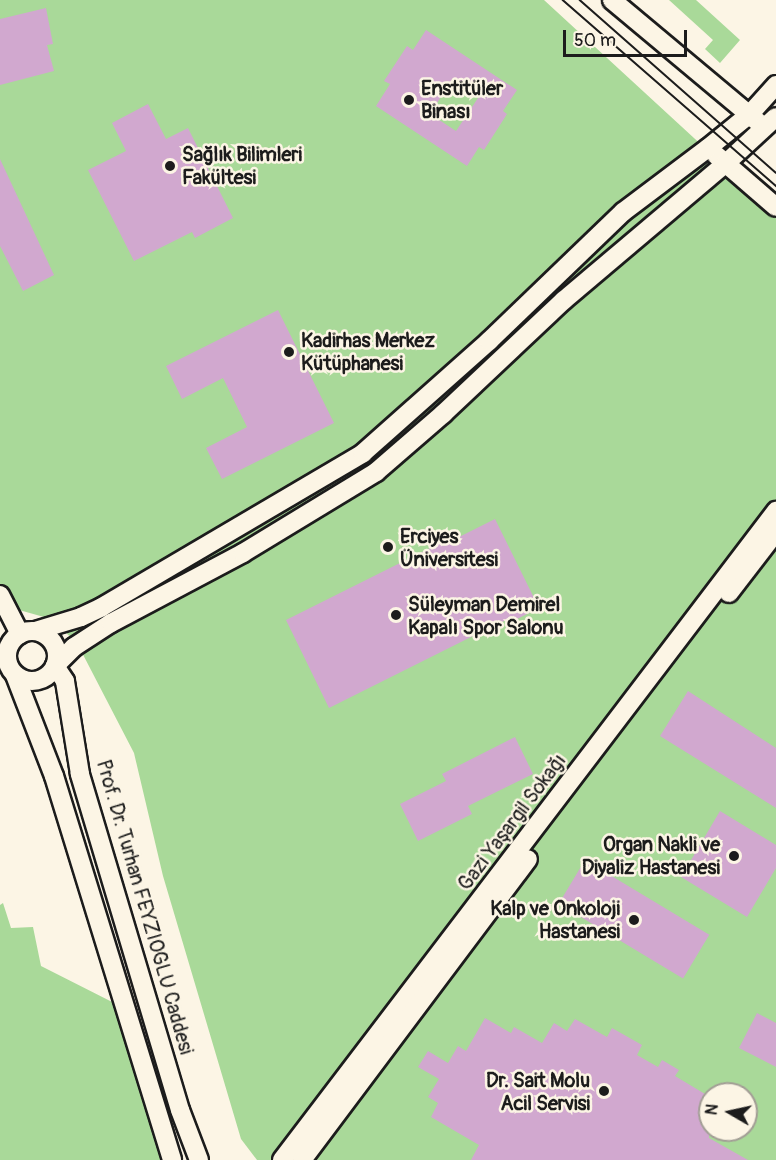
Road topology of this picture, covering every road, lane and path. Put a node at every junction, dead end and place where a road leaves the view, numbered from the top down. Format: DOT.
graph roads {
  1 [pos="612,0"];
  2 [pos="776,85"];
  3 [pos="750,114"];
  4 [pos="771,122"];
  5 [pos="708,148"];
  6 [pos="725,164"];
  7 [pos="776,207"];
  8 [pos="776,511"];
  9 [pos="776,532"];
  10 [pos="0,595"];
  11 [pos="27,632"];
  12 [pos="55,666"];
  13 [pos="15,675"];
  14 [pos="90,892"];
  15 [pos="115,892"];
  16 [pos="172,1160"];
  17 [pos="199,1160"];
  18 [pos="282,1160"];
  19 [pos="302,1160"];
  1 -- 3 [label="street"];
  2 -- 3 [label="street"];
  3 -- 4 [label="street"];
  3 -- 5 [label="street"];
  4 -- 6 [label="street"];
  5 -- 6 [label="street"];
  5 -- 11 [label="street"];
  6 -- 7 [label="street"];
  6 -- 12 [label="street"];
  8 -- 18 [label="street, Gazi Yaşargil Sokağı"];
  9 -- 19 [label="street, Gazi Yaşargil Sokağı"];
  10 -- 11 [label="street"];
  11 -- 12 [label="street"];
  11 -- 13 [label="street"];
  12 -- 13 [label="street"];
  12 -- 15 [label="street, Prof. Dr. Turhan FEYZIOGLU Caddesi"];
  13 -- 14 [label="street"];
  14 -- 15 [label="street"];
  14 -- 16 [label="street"];
  15 -- 17 [label="street, Prof. Dr. Turhan FEYZIOGLU Caddesi"];
}
